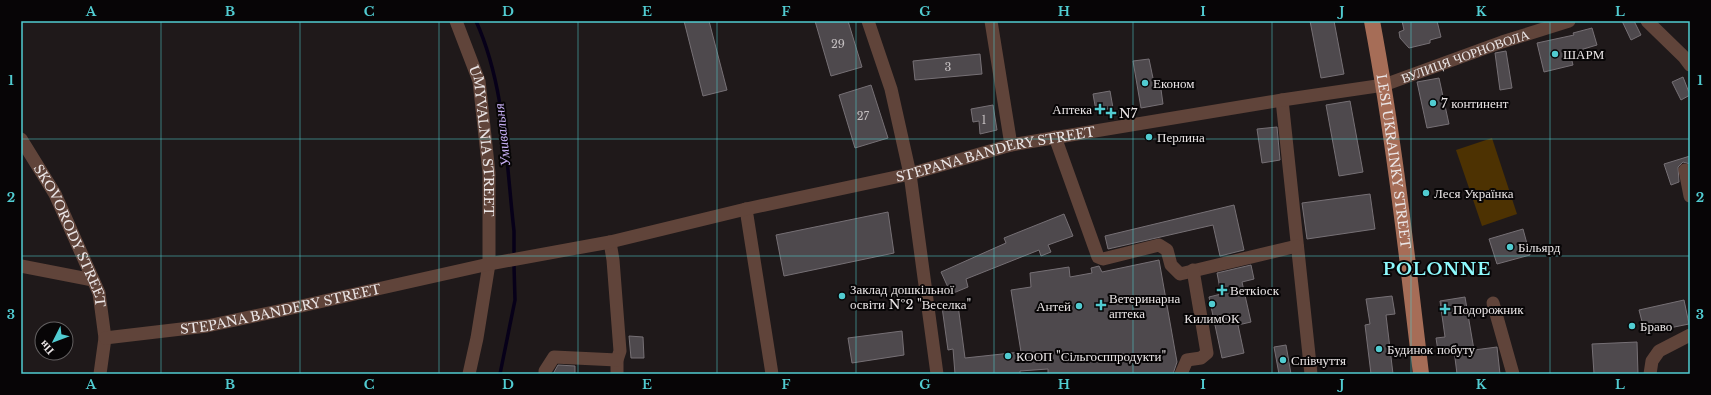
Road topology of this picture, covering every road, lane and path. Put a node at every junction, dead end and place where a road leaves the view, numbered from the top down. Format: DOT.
graph roads {
  1 [pos="456,21"];
  2 [pos="868,21"];
  3 [pos="991,21"];
  4 [pos="1372,21"];
  5 [pos="1568,21"];
  6 [pos="1647,21"];
  7 [pos="1690,65"];
  8 [pos="1384,85"];
  9 [pos="1282,100"];
  10 [pos="1055,137"];
  11 [pos="21,139"];
  12 [pos="1011,144"];
  13 [pos="1684,170"];
  14 [pos="910,174"];
  15 [pos="1690,196"];
  16 [pos="746,209"];
  17 [pos="610,242"];
  18 [pos="1297,246"];
  19 [pos="489,264"];
  20 [pos="21,266"];
  21 [pos="1192,270"];
  22 [pos="93,280"];
  23 [pos="1493,303"];
  24 [pos="1690,334"];
  25 [pos="105,338"];
  26 [pos="617,360"];
  27 [pos="100,374"];
  28 [pos="469,374"];
  29 [pos="545,374"];
  30 [pos="617,374"];
  31 [pos="772,374"];
  32 [pos="937,374"];
  33 [pos="1181,374"];
  34 [pos="1311,374"];
  35 [pos="1421,374"];
  36 [pos="1513,374"];
  37 [pos="1650,374"];
  1 -- 19 [label="street, UMYVALNIA STREET"];
  2 -- 14 [label="street"];
  3 -- 12 [label="street"];
  4 -- 8 [label="main road, LESI UKRAINKY STREET"];
  5 -- 8 [label="street, ВУЛИЦЯ ЧОРНОВОЛА"];
  6 -- 7 [label="street"];
  8 -- 9 [label="street, STEPANA BANDERY STREET"];
  8 -- 35 [label="main road, LESI UKRAINKY STREET"];
  9 -- 10 [label="street, STEPANA BANDERY STREET"];
  9 -- 18 [label="street"];
  10 -- 12 [label="street, STEPANA BANDERY STREET"];
  10 -- 21 [label="street"];
  11 -- 22 [label="street, SKOVORODY STREET"];
  12 -- 14 [label="street, STEPANA BANDERY STREET"];
  13 -- 15 [label="street"];
  14 -- 16 [label="street, STEPANA BANDERY STREET"];
  14 -- 32 [label="street"];
  16 -- 17 [label="street, STEPANA BANDERY STREET"];
  16 -- 31 [label="street"];
  17 -- 19 [label="street, STEPANA BANDERY STREET"];
  17 -- 26 [label="street"];
  18 -- 21 [label="street"];
  18 -- 34 [label="street"];
  19 -- 25 [label="street, STEPANA BANDERY STREET"];
  19 -- 28 [label="street"];
  20 -- 22 [label="street"];
  21 -- 33 [label="street"];
  22 -- 25 [label="street, SKOVORODY STREET"];
  23 -- 36 [label="street"];
  24 -- 37 [label="street"];
  25 -- 27 [label="street"];
  26 -- 29 [label="street"];
  26 -- 30 [label="street"];
}
